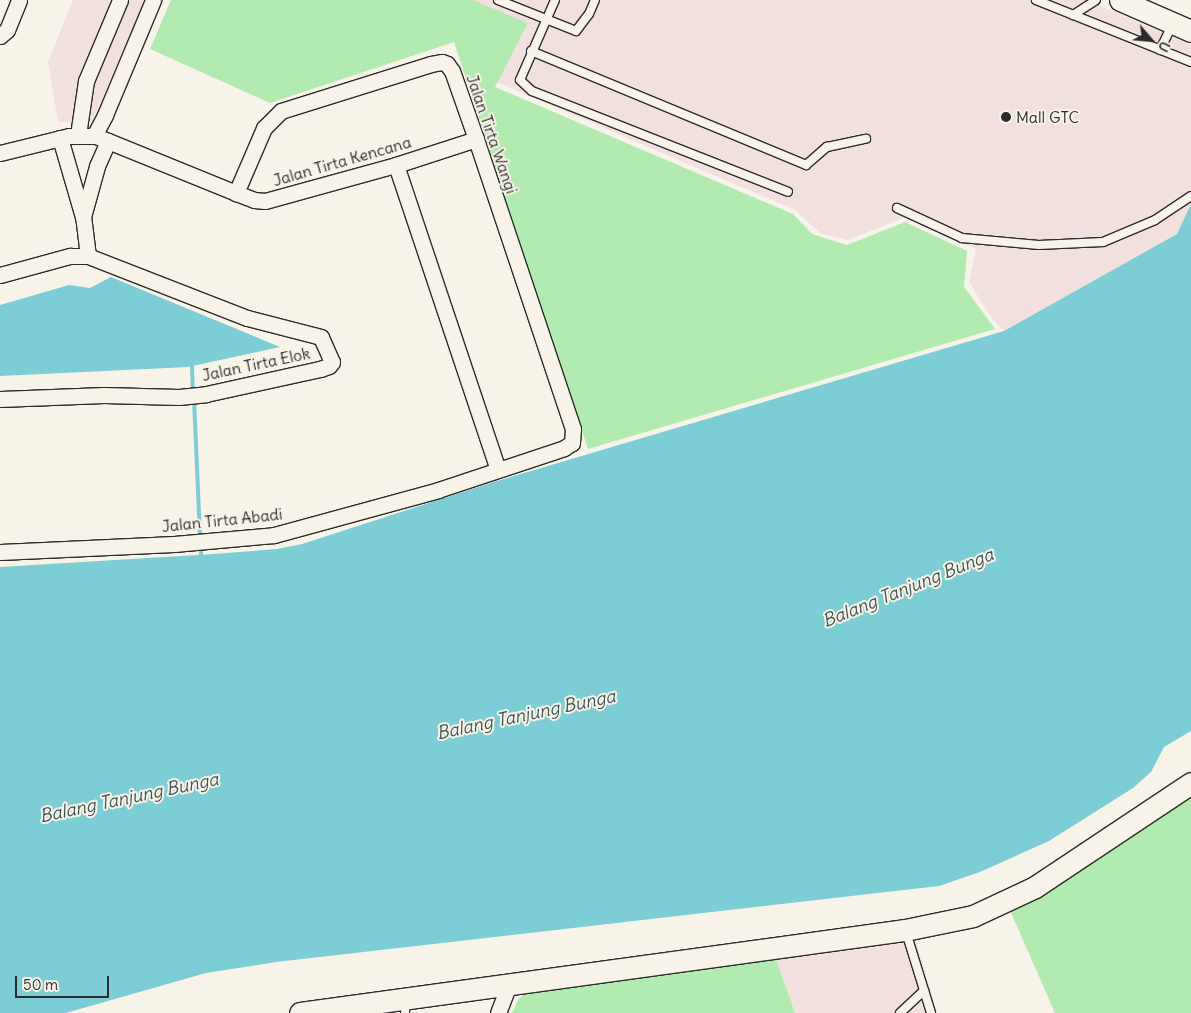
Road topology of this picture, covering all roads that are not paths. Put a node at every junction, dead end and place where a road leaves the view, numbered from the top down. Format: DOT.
graph roads {
  1 [pos="19,0"];
  2 [pos="120,0"];
  3 [pos="153,0"];
  4 [pos="498,0"];
  5 [pos="555,0"];
  6 [pos="595,0"];
  7 [pos="1036,0"];
  8 [pos="1096,0"];
  9 [pos="1120,0"];
  10 [pos="1143,5"];
  11 [pos="1073,15"];
  12 [pos="546,19"];
  13 [pos="1182,27"];
  14 [pos="0,36"];
  15 [pos="1160,50"];
  16 [pos="531,51"];
  17 [pos="1191,62"];
  18 [pos="78,135"];
  19 [pos="60,138"];
  20 [pos="101,138"];
  21 [pos="476,139"];
  22 [pos="866,139"];
  23 [pos="0,153"];
  24 [pos="396,165"];
  25 [pos="788,192"];
  26 [pos="236,193"];
  27 [pos="1191,196"];
  28 [pos="897,208"];
  29 [pos="83,216"];
  30 [pos="88,256"];
  31 [pos="0,275"];
  32 [pos="0,399"];
  33 [pos="572,443"];
  34 [pos="498,469"];
  35 [pos="0,552"];
  36 [pos="1191,783"];
  37 [pos="905,930"];
  38 [pos="509,984"];
  39 [pos="924,990"];
  40 [pos="406,1005"];
  41 [pos="300,1013"];
  42 [pos="498,1013"];
  43 [pos="900,1013"];
  44 [pos="931,1013"];
  1 -- 14 [label="street"];
  2 -- 18 [label="street"];
  3 -- 20 [label="street"];
  4 -- 12 [label="lane"];
  5 -- 12 [label="lane"];
  6 -- 12 [label="lane"];
  7 -- 11 [label="lane"];
  8 -- 11 [label="lane"];
  9 -- 10 [label="street"];
  10 -- 13 [label="street"];
  11 -- 15 [label="lane"];
  12 -- 16 [label="lane"];
  13 -- 15 [label="lane"];
  15 -- 17 [label="lane"];
  16 -- 22 [label="lane"];
  16 -- 25 [label="lane"];
  18 -- 19 [label="street, Jalan Tirta Kencana"];
  18 -- 20 [label="street, Jalan Tirta Kencana"];
  19 -- 23 [label="street, Jalan Tirta Kencana"];
  19 -- 29 [label="street"];
  20 -- 26 [label="street, Jalan Tirta Kencana"];
  20 -- 29 [label="street"];
  21 -- 24 [label="street, Jalan Tirta Kencana"];
  21 -- 26 [label="street, Jalan Tirta Wangi"];
  21 -- 33 [label="street, Jalan Tirta Wangi"];
  24 -- 26 [label="street, Jalan Tirta Kencana"];
  24 -- 34 [label="street"];
  27 -- 28 [label="lane"];
  29 -- 30 [label="street"];
  30 -- 31 [label="street, Jalan Tirta Elok"];
  30 -- 32 [label="street, Jalan Tirta Elok"];
  33 -- 34 [label="street, Jalan Tirta Abadi"];
  34 -- 35 [label="street, Jalan Tirta Abadi"];
  36 -- 37 [label="street"];
  37 -- 38 [label="street"];
  37 -- 39 [label="lane"];
  38 -- 40 [label="street"];
  38 -- 42 [label="street"];
  39 -- 43 [label="lane"];
  39 -- 44 [label="lane"];
  40 -- 41 [label="street"];
}
